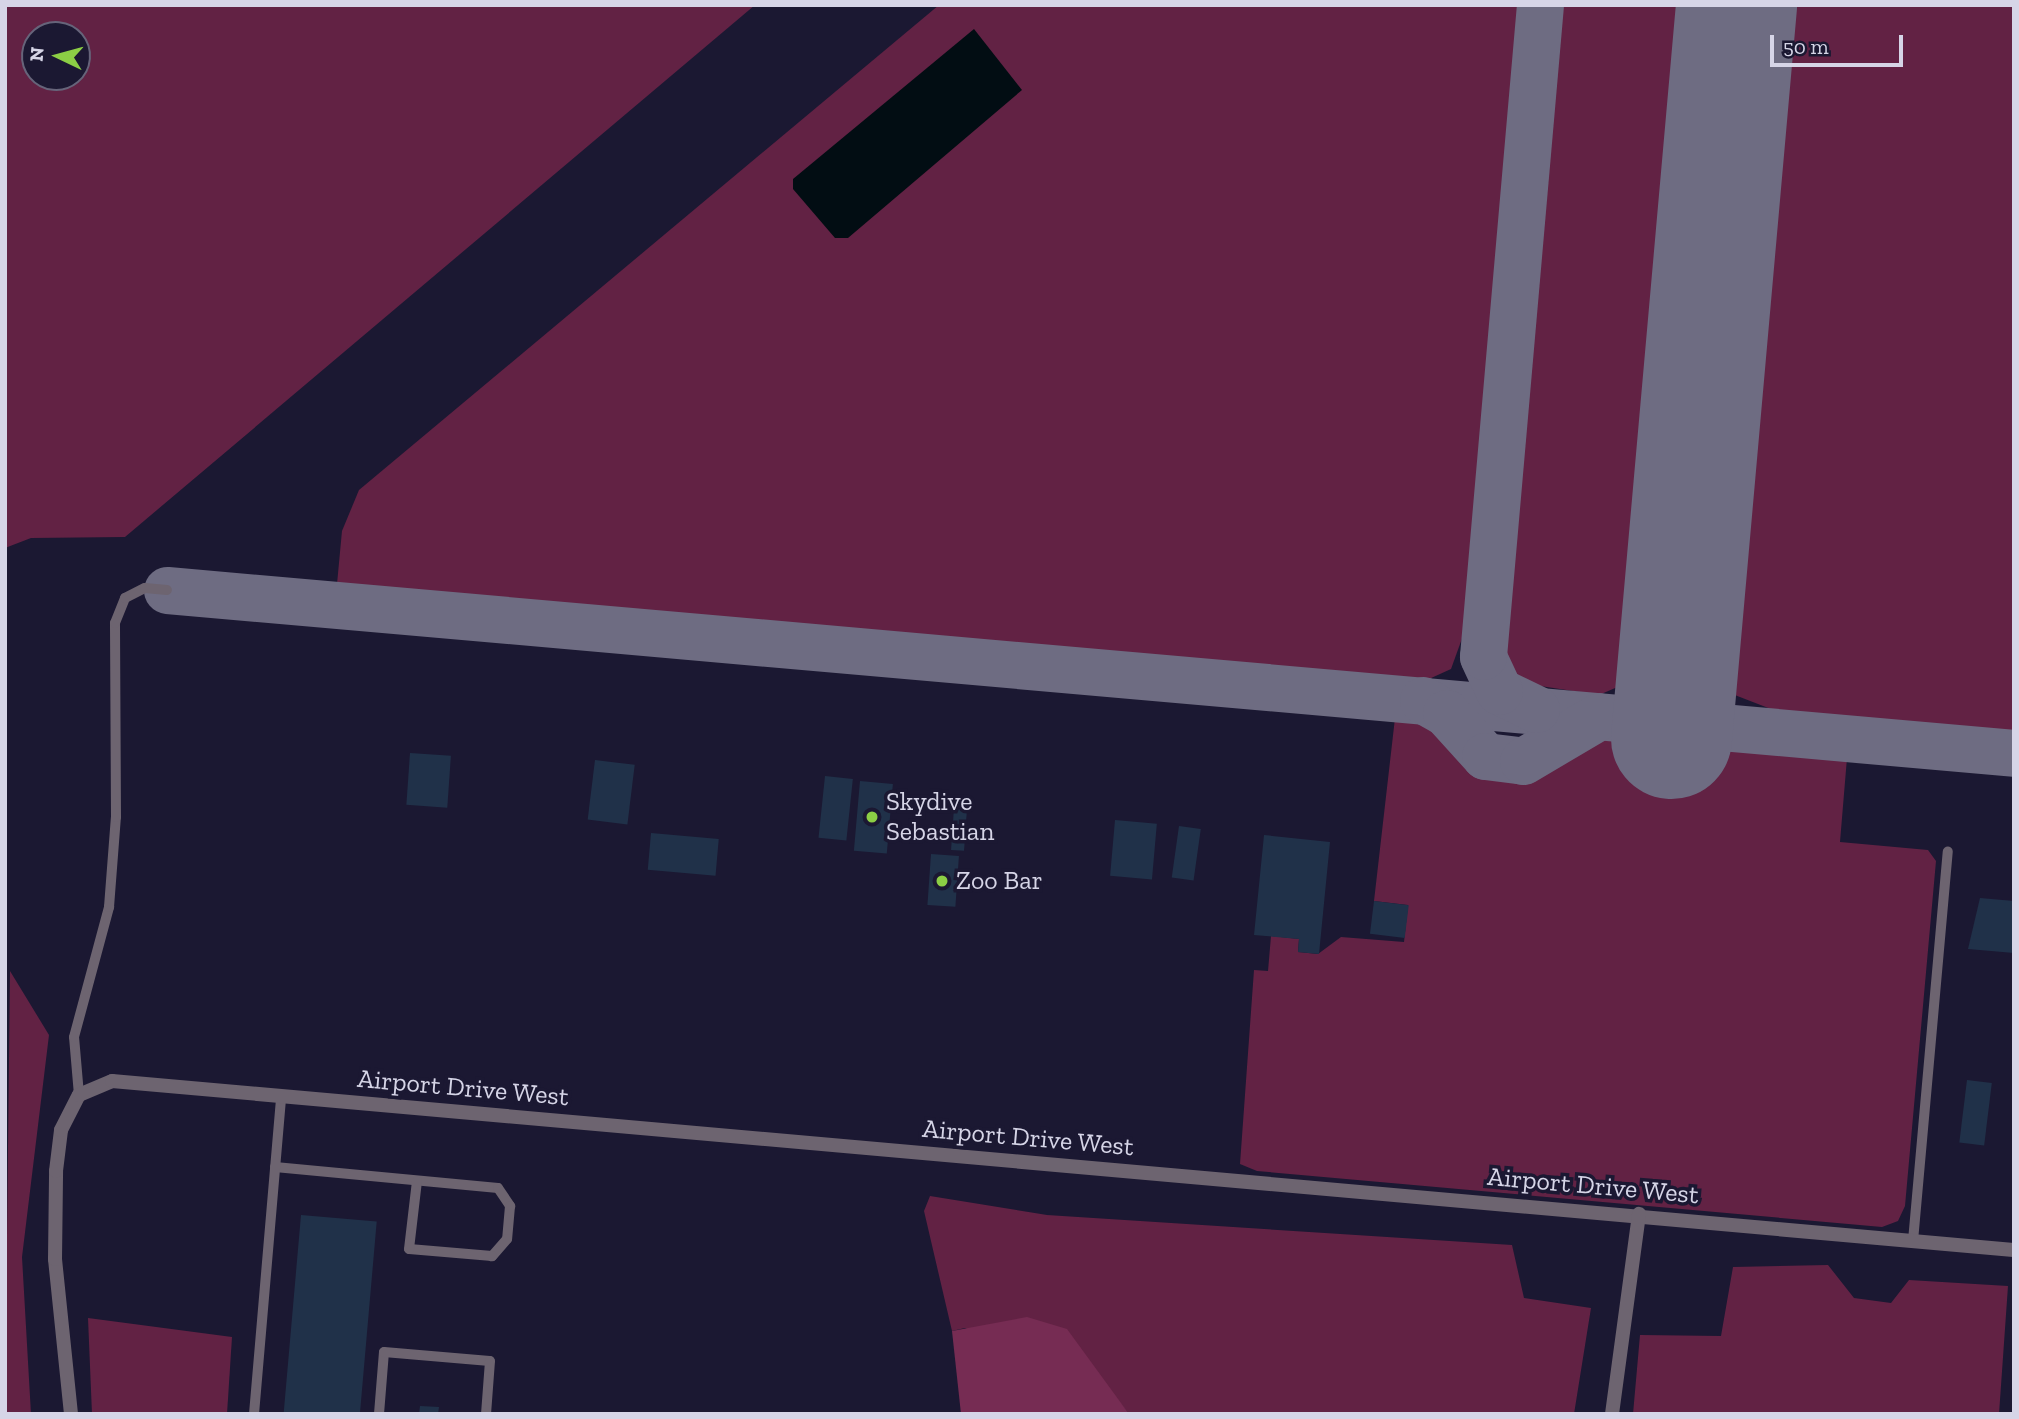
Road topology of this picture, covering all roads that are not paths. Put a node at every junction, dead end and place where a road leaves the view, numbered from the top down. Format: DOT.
graph roads {
  1 [pos="167,590"];
  2 [pos="1948,852"];
  3 [pos="79,1095"];
  4 [pos="281,1096"];
  5 [pos="275,1167"];
  6 [pos="417,1181"];
  7 [pos="1639,1214"];
  8 [pos="1913,1241"];
  9 [pos="2014,1250"];
  10 [pos="71,1414"];
  11 [pos="254,1414"];
  12 [pos="379,1414"];
  13 [pos="486,1414"];
  14 [pos="1612,1414"];
  1 -- 3 [label="lane"];
  2 -- 8 [label="lane"];
  3 -- 4 [label="street, Airport Drive West"];
  3 -- 10 [label="street"];
  4 -- 5 [label="lane"];
  4 -- 7 [label="street, Airport Drive West"];
  5 -- 6 [label="lane"];
  5 -- 11 [label="lane"];
  6 -- 6 [label="lane"];
  7 -- 8 [label="street, Airport Drive West"];
  7 -- 14 [label="street"];
  8 -- 9 [label="street, Airport Drive West"];
  12 -- 13 [label="lane"];
}
